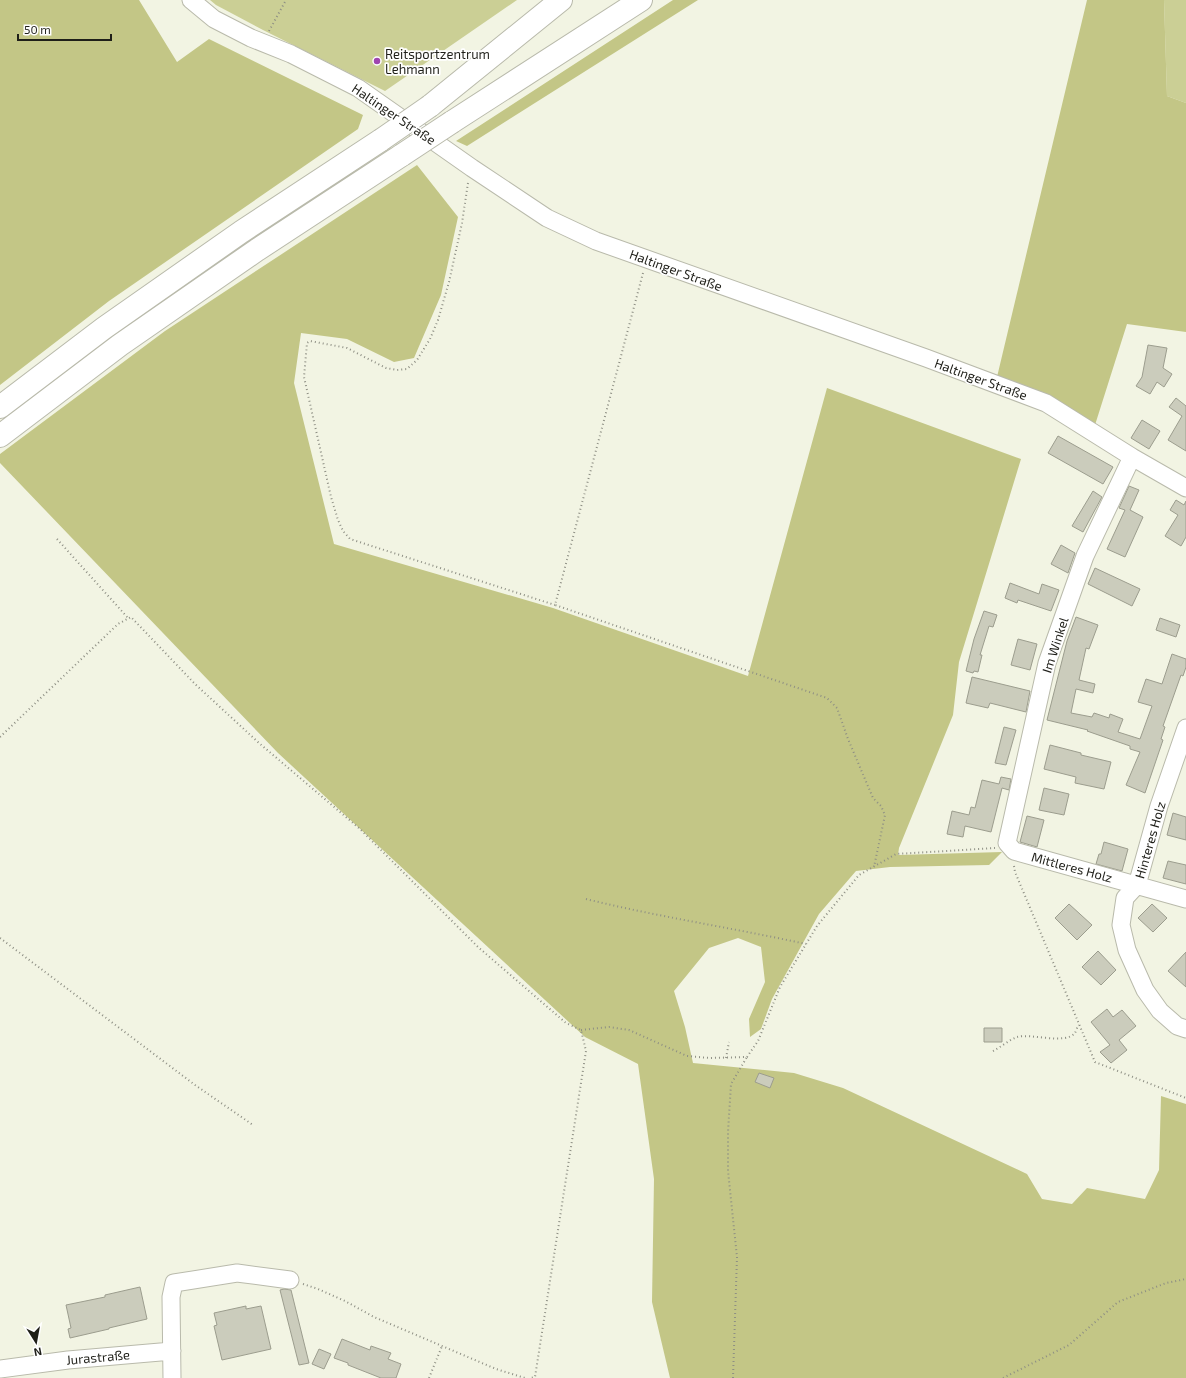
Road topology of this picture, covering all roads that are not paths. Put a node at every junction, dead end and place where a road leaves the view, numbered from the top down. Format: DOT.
graph roads {
  1 [pos="192,0"];
  2 [pos="561,0"];
  3 [pos="641,0"];
  4 [pos="0,407"];
  5 [pos="0,436"];
  6 [pos="1132,457"];
  7 [pos="1186,488"];
  8 [pos="1186,728"];
  9 [pos="1010,847"];
  10 [pos="1137,885"];
  11 [pos="1186,899"];
  12 [pos="1186,1029"];
  13 [pos="290,1280"];
  14 [pos="172,1351"];
  15 [pos="0,1369"];
  16 [pos="172,1378"];
  1 -- 6 [label="street, Haltinger Straße"];
  2 -- 4 [label="highway, bridge"];
  3 -- 5 [label="highway, bridge"];
  6 -- 7 [label="street, Haltinger Straße"];
  6 -- 9 [label="street, Im Winkel"];
  8 -- 10 [label="street, Hinteres Holz"];
  9 -- 10 [label="street, Mittleres Holz"];
  10 -- 11 [label="street, Mittleres Holz"];
  10 -- 12 [label="street, Hinteres Holz"];
  13 -- 14 [label="street"];
  14 -- 15 [label="street, Jurastraße"];
  14 -- 16 [label="street"];
}
